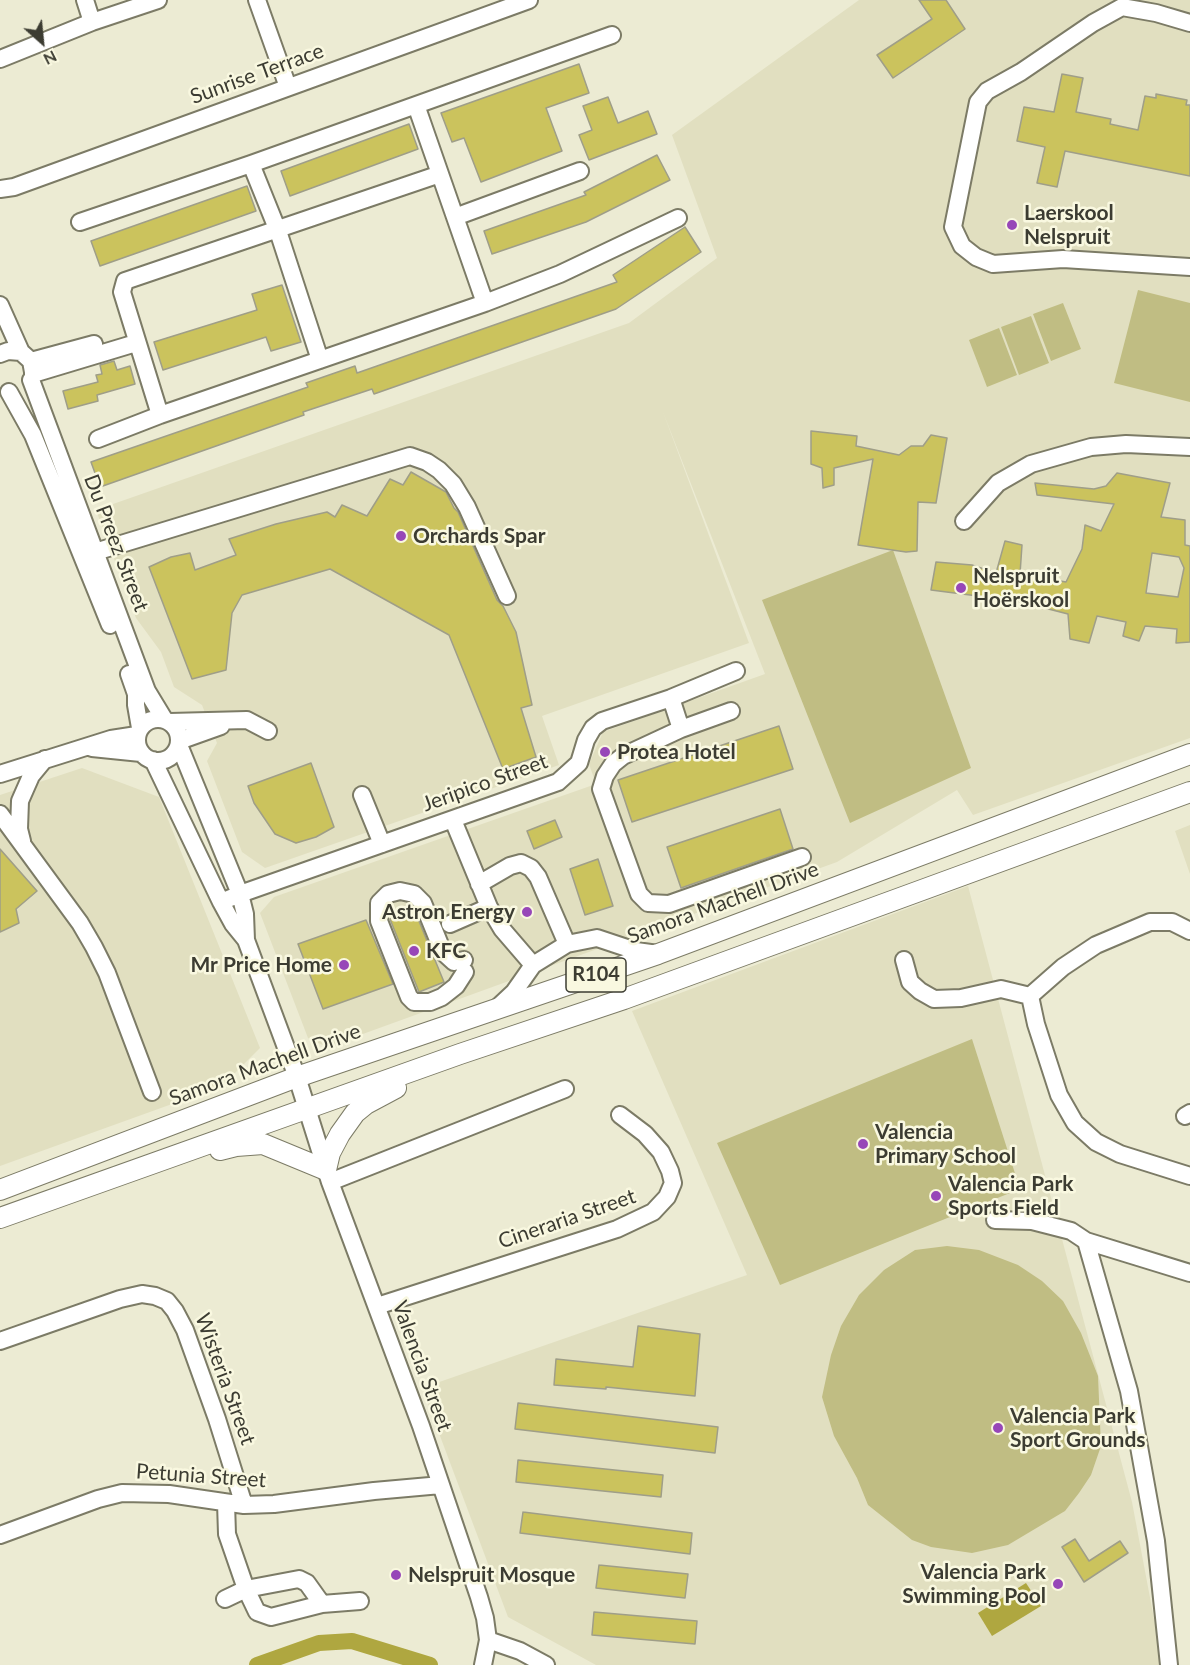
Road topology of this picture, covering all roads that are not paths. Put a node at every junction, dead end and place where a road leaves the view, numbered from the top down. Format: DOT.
graph roads {
  1 [pos="85,0"];
  2 [pos="158,0"];
  3 [pos="257,0"];
  4 [pos="529,0"];
  5 [pos="92,22"];
  6 [pos="1190,22"];
  7 [pos="612,35"];
  8 [pos="0,59"];
  9 [pos="288,87"];
  10 [pos="416,105"];
  11 [pos="251,164"];
  12 [pos="579,171"];
  13 [pos="440,174"];
  14 [pos="0,189"];
  15 [pos="455,218"];
  16 [pos="678,218"];
  17 [pos="80,222"];
  18 [pos="278,231"];
  19 [pos="1190,267"];
  20 [pos="485,303"];
  21 [pos="0,305"];
  22 [pos="135,338"];
  23 [pos="0,354"];
  24 [pos="320,360"];
  25 [pos="29,367"];
  26 [pos="5,391"];
  27 [pos="160,415"];
  28 [pos="98,439"];
  29 [pos="1190,447"];
  30 [pos="964,521"];
  31 [pos="95,552"];
  32 [pos="507,596"];
  33 [pos="736,671"];
  34 [pos="671,698"];
  35 [pos="731,711"];
  36 [pos="167,721"];
  37 [pos="239,721"];
  38 [pos="681,729"];
  39 [pos="139,731"];
  40 [pos="268,731"];
  41 [pos="179,743"];
  42 [pos="82,747"];
  43 [pos="1190,754"];
  44 [pos="147,757"];
  45 [pos="45,759"];
  46 [pos="0,774"];
  47 [pos="1190,792"];
  48 [pos="362,795"];
  49 [pos="0,814"];
  50 [pos="453,820"];
  51 [pos="22,842"];
  52 [pos="382,844"];
  53 [pos="802,857"];
  54 [pos="479,884"];
  55 [pos="240,894"];
  56 [pos="221,902"];
  57 [pos="489,907"];
  58 [pos="450,924"];
  59 [pos="1190,931"];
  60 [pos="246,940"];
  61 [pos="567,944"];
  62 [pos="658,954"];
  63 [pos="904,960"];
  64 [pos="533,965"];
  65 [pos="464,966"];
  66 [pos="1029,996"];
  67 [pos="495,1010"];
  68 [pos="460,1054"];
  69 [pos="297,1077"];
  70 [pos="565,1089"];
  71 [pos="152,1092"];
  72 [pos="308,1109"];
  73 [pos="620,1115"];
  74 [pos="328,1176"];
  75 [pos="1190,1176"];
  76 [pos="82,1189"];
  77 [pos="0,1190"];
  78 [pos="0,1218"];
  79 [pos="995,1220"];
  80 [pos="1086,1241"];
  81 [pos="1190,1273"];
  82 [pos="376,1306"];
  83 [pos="0,1341"];
  84 [pos="441,1485"];
  85 [pos="226,1503"];
  86 [pos="244,1505"];
  87 [pos="0,1535"];
  88 [pos="246,1589"];
  89 [pos="225,1599"];
  90 [pos="360,1601"];
  91 [pos="322,1604"];
  92 [pos="488,1640"];
  93 [pos="483,1665"];
  94 [pos="546,1665"];
  95 [pos="1169,1665"];
  1 -- 5 [label="street"];
  2 -- 5 [label="street"];
  3 -- 9 [label="street"];
  4 -- 9 [label="street, Sunrise Terrace"];
  5 -- 8 [label="street"];
  6 -- 19 [label="street"];
  7 -- 10 [label="street"];
  9 -- 14 [label="street, Sunrise Terrace"];
  10 -- 11 [label="street"];
  10 -- 13 [label="street"];
  11 -- 17 [label="street"];
  11 -- 18 [label="street"];
  12 -- 15 [label="street"];
  13 -- 15 [label="street"];
  13 -- 18 [label="street"];
  15 -- 20 [label="street"];
  16 -- 20 [label="street"];
  18 -- 22 [label="street"];
  18 -- 24 [label="street"];
  20 -- 24 [label="street"];
  21 -- 25 [label="street, Du Preez Street"];
  22 -- 25 [label="street"];
  22 -- 27 [label="street"];
  23 -- 25 [label="street"];
  24 -- 27 [label="street"];
  25 -- 26 [label="street"];
  25 -- 31 [label="street, Du Preez Street"];
  26 -- 39 [label="street, Du Preez Street"];
  27 -- 28 [label="street"];
  29 -- 30 [label="street"];
  31 -- 32 [label="street"];
  31 -- 36 [label="street, Du Preez Street"];
  33 -- 34 [label="street, Jeripico Street"];
  34 -- 38 [label="street"];
  34 -- 50 [label="street, Jeripico Street"];
  35 -- 38 [label="street"];
  36 -- 37 [label="street"];
  36 -- 39 [label="street"];
  36 -- 41 [label="street"];
  37 -- 40 [label="street"];
  37 -- 41 [label="street"];
  38 -- 53 [label="street"];
  39 -- 42 [label="street"];
  39 -- 44 [label="street"];
  41 -- 44 [label="street"];
  41 -- 55 [label="street"];
  42 -- 44 [label="street"];
  42 -- 45 [label="street"];
  43 -- 62 [label="main road, Samora Machell Drive / R104"];
  44 -- 56 [label="street"];
  45 -- 46 [label="street"];
  45 -- 51 [label="street"];
  47 -- 68 [label="main road, R104"];
  48 -- 52 [label="street"];
  49 -- 51 [label="street"];
  50 -- 52 [label="street, Jeripico Street"];
  50 -- 54 [label="street"];
  51 -- 71 [label="street"];
  52 -- 55 [label="street, Jeripico Street"];
  54 -- 57 [label="street"];
  54 -- 61 [label="street"];
  55 -- 56 [label="street, Jeripico Street"];
  55 -- 60 [label="street"];
  56 -- 60 [label="street"];
  57 -- 58 [label="street"];
  57 -- 64 [label="street"];
  59 -- 66 [label="street"];
  60 -- 69 [label="street"];
  61 -- 62 [label="street"];
  61 -- 64 [label="street"];
  62 -- 67 [label="main road, Samora Machell Drive / R104"];
  63 -- 66 [label="street"];
  64 -- 67 [label="street"];
  65 -- 65 [label="street"];
  66 -- 75 [label="street"];
  67 -- 69 [label="main road, Samora Machell Drive / R104"];
  68 -- 72 [label="main road, R104"];
  68 -- 74 [label="main road"];
  69 -- 72 [label="street"];
  69 -- 77 [label="main road, Samora Machell Drive / R104"];
  70 -- 74 [label="street"];
  72 -- 74 [label="street, Valencia Street"];
  72 -- 76 [label="main road, R104"];
  73 -- 82 [label="street, Cineraria Street"];
  74 -- 76 [label="main road"];
  74 -- 82 [label="street, Valencia Street"];
  76 -- 78 [label="main road, R104"];
  79 -- 80 [label="street"];
  80 -- 81 [label="street"];
  80 -- 95 [label="street"];
  82 -- 84 [label="street, Valencia Street"];
  83 -- 86 [label="street, Wisteria Street"];
  84 -- 86 [label="street, Petunia Street"];
  84 -- 92 [label="street, Valencia Street"];
  85 -- 86 [label="street, Petunia Street"];
  85 -- 87 [label="street, Petunia Street"];
  85 -- 88 [label="street"];
  88 -- 89 [label="street"];
  88 -- 91 [label="street"];
  88 -- 91 [label="street"];
  90 -- 91 [label="street"];
  92 -- 93 [label="street"];
  92 -- 94 [label="street"];
}
